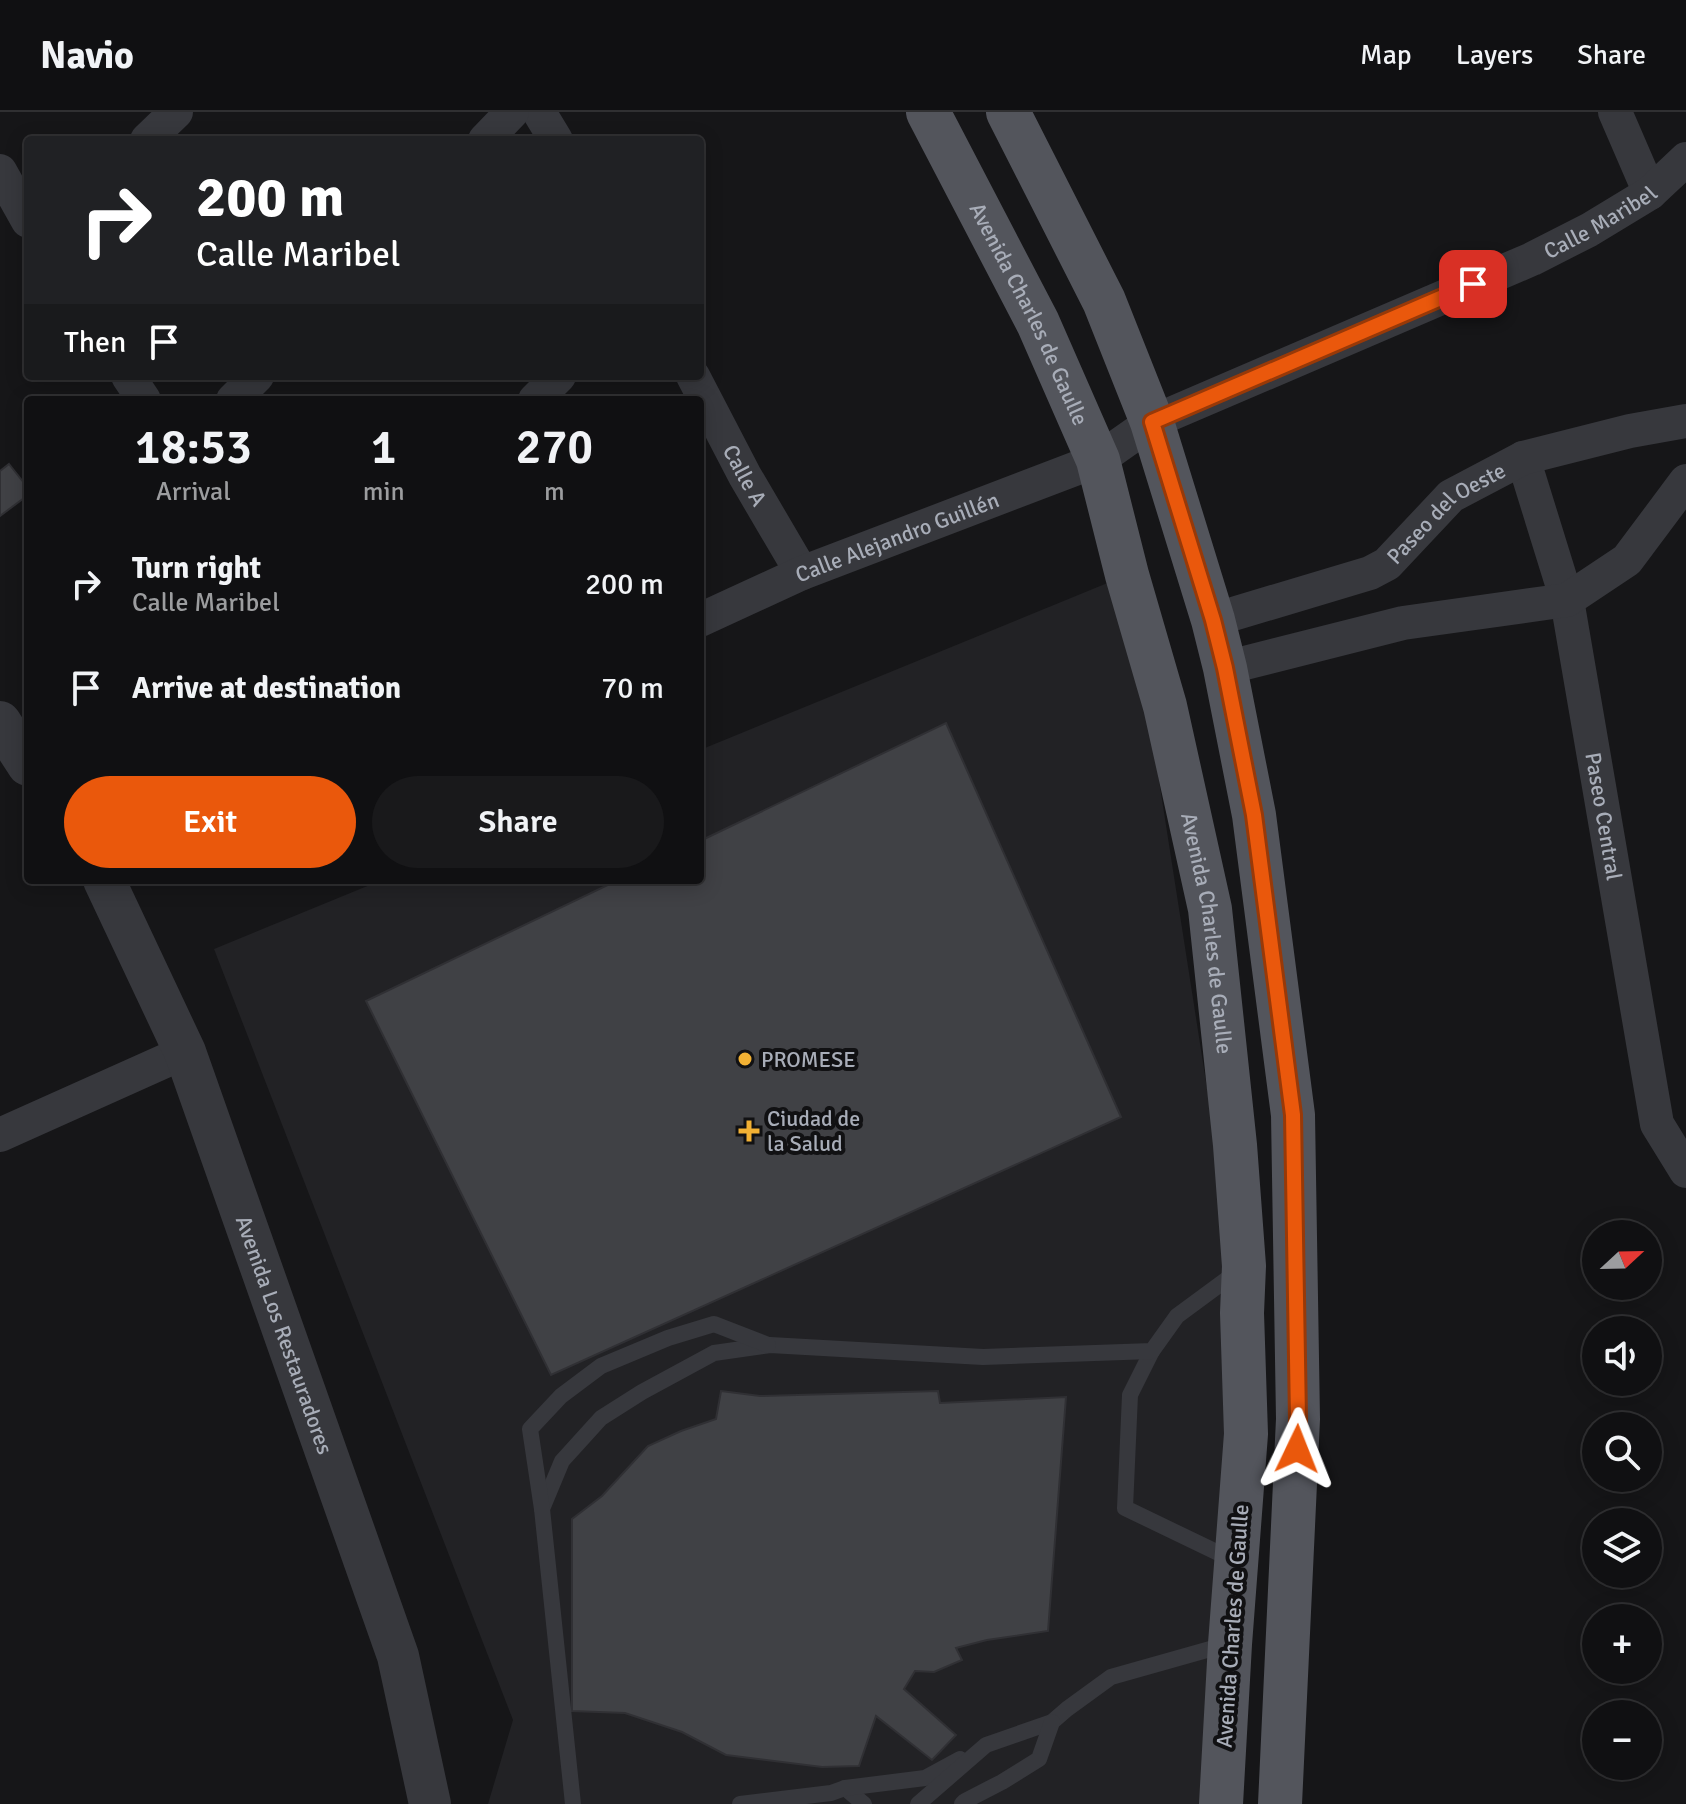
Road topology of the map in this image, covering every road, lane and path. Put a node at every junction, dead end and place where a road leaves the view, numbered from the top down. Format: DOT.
graph roads {
  1 [pos="176,112"];
  2 [pos="512,112"];
  3 [pos="539,112"];
  4 [pos="928,112"];
  5 [pos="1008,112"];
  6 [pos="1615,112"];
  7 [pos="151,136"];
  8 [pos="489,136"];
  9 [pos="554,136"];
  10 [pos="1686,159"];
  11 [pos="0,171"];
  12 [pos="1650,193"];
  13 [pos="24,214"];
  14 [pos="253,380"];
  15 [pos="555,380"];
  16 [pos="237,396"];
  17 [pos="539,396"];
  18 [pos="704,397"];
  19 [pos="1686,421"];
  20 [pos="1152,422"];
  21 [pos="1523,458"];
  22 [pos="1098,460"];
  23 [pos="1686,481"];
  24 [pos="802,573"];
  25 [pos="1567,600"];
  26 [pos="704,618"];
  27 [pos="1213,620"];
  28 [pos="1225,668"];
  29 [pos="0,722"];
  30 [pos="24,759"];
  31 [pos="111,884"];
  32 [pos="185,1052"];
  33 [pos="0,1135"];
  34 [pos="1686,1171"];
  35 [pos="1244,1266"];
  36 [pos="770,1345"];
  37 [pos="1152,1351"];
  38 [pos="542,1509"];
  39 [pos="1236,1561"];
  40 [pos="1230,1644"];
  41 [pos="1052,1722"];
  42 [pos="986,1745"];
  43 [pos="836,1795"];
  44 [pos="430,1804"];
  45 [pos="573,1804"];
  46 [pos="740,1804"];
  47 [pos="864,1804"];
  48 [pos="918,1804"];
  49 [pos="962,1804"];
  50 [pos="1221,1804"];
  51 [pos="1280,1804"];
  1 -- 7 [label="street"];
  2 -- 8 [label="street"];
  3 -- 9 [label="street"];
  4 -- 22 [label="main road, Avenida Charles de Gaulle"];
  5 -- 20 [label="main road"];
  6 -- 12 [label="street"];
  10 -- 12 [label="street, Calle Maribel"];
  11 -- 13 [label="street"];
  12 -- 20 [label="street, Calle Maribel"];
  14 -- 16 [label="street"];
  15 -- 17 [label="street"];
  18 -- 24 [label="street, Calle A"];
  19 -- 21 [label="street, Paseo del Oeste"];
  20 -- 22 [label="street, Calle Maribel"];
  20 -- 27 [label="main road"];
  21 -- 25 [label="street, Paseo Central"];
  21 -- 27 [label="street, Paseo del Oeste"];
  22 -- 24 [label="street, Calle Alejandro Guillén"];
  22 -- 35 [label="main road, Avenida Charles de Gaulle"];
  23 -- 25 [label="street"];
  24 -- 26 [label="street, Calle Alejandro Guillén"];
  25 -- 28 [label="street"];
  25 -- 34 [label="street, Paseo Central"];
  27 -- 28 [label="main road"];
  28 -- 51 [label="main road"];
  29 -- 30 [label="street"];
  31 -- 32 [label="street, Avenida Los Restauradores"];
  32 -- 33 [label="street"];
  32 -- 44 [label="street, Avenida Los Restauradores"];
  35 -- 37 [label="lane"];
  35 -- 39 [label="main road, Avenida Charles de Gaulle"];
  36 -- 37 [label="lane"];
  36 -- 38 [label="lane"];
  36 -- 38 [label="lane"];
  37 -- 39 [label="lane"];
  38 -- 45 [label="lane"];
  39 -- 40 [label="main road, Avenida Charles de Gaulle"];
  40 -- 41 [label="lane"];
  40 -- 50 [label="main road, Avenida Charles de Gaulle"];
  41 -- 42 [label="lane"];
  41 -- 49 [label="lane"];
  42 -- 43 [label="lane"];
  42 -- 48 [label="lane"];
  43 -- 46 [label="lane"];
  43 -- 47 [label="lane"];
}
